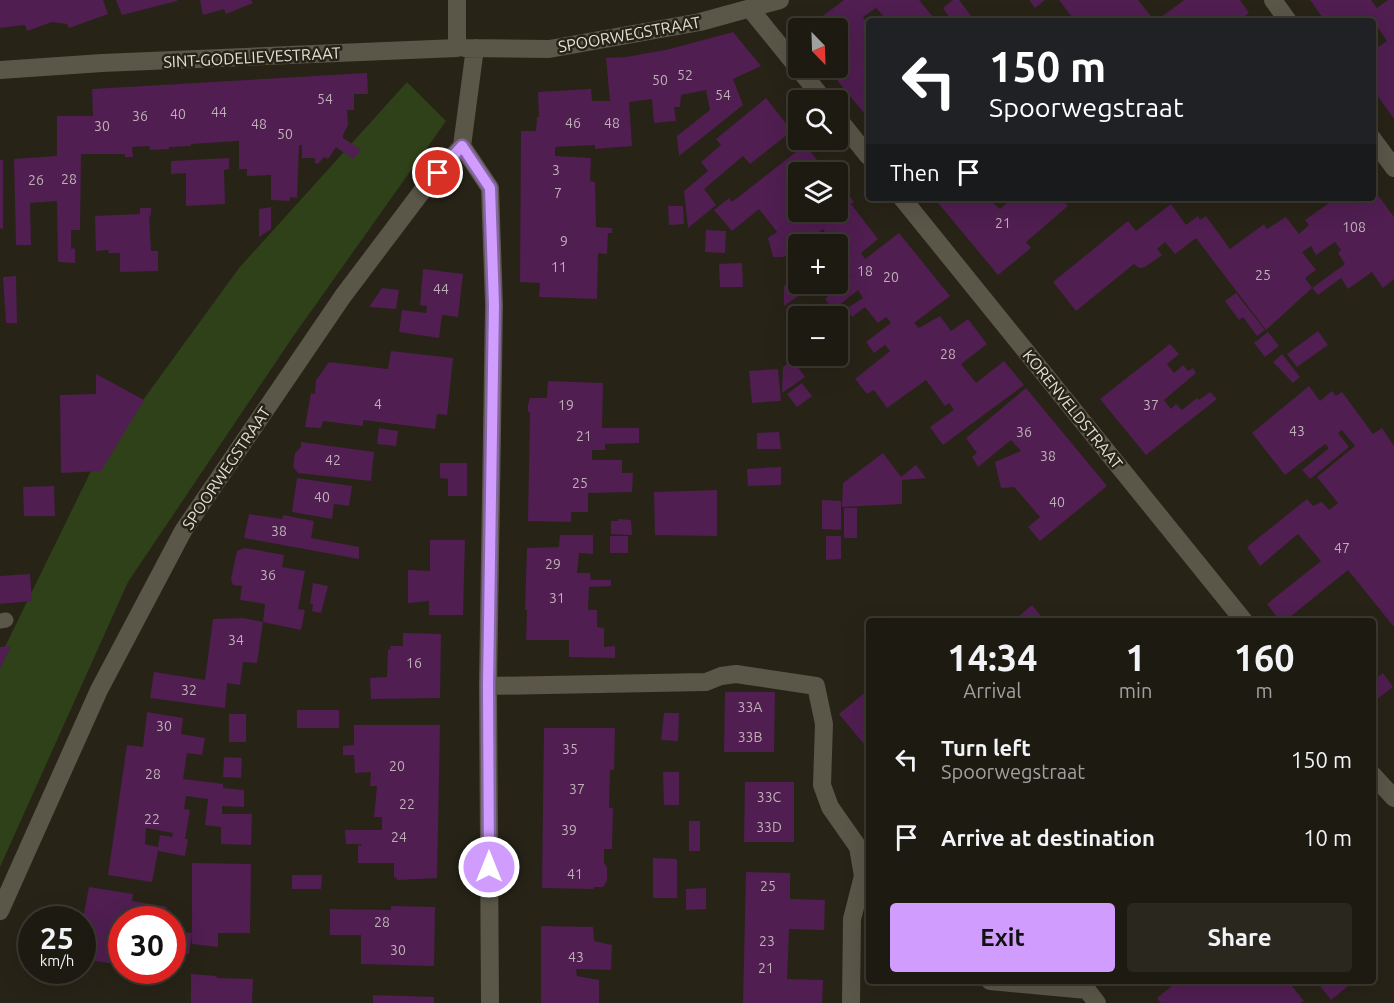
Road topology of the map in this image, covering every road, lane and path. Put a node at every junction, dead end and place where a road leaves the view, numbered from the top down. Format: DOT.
graph roads {
  1 [pos="457,0"];
  2 [pos="780,0"];
  3 [pos="1273,0"];
  4 [pos="751,10"];
  5 [pos="1286,18"];
  6 [pos="457,48"];
  7 [pos="476,48"];
  8 [pos="0,70"];
  9 [pos="816,90"];
  10 [pos="848,131"];
  11 [pos="1376,143"];
  12 [pos="462,146"];
  13 [pos="866,153"];
  14 [pos="1394,168"];
  15 [pos="904,201"];
  16 [pos="1242,618"];
  17 [pos="488,686"];
  18 [pos="1376,778"];
  19 [pos="1394,798"];
  20 [pos="0,911"];
  21 [pos="860,968"];
  22 [pos="1022,984"];
  23 [pos="490,1003"];
  24 [pos="851,1003"];
  25 [pos="1097,1003"];
  1 -- 6 [label="street"];
  2 -- 4 [label="street, SPOORWEGSTRAAT"];
  3 -- 5 [label="street"];
  4 -- 7 [label="street, SPOORWEGSTRAAT"];
  4 -- 9 [label="street"];
  6 -- 7 [label="street, SPOORWEGSTRAAT"];
  6 -- 8 [label="street, SINT-GODELIEVESTRAAT"];
  7 -- 12 [label="street"];
  10 -- 13 [label="street"];
  11 -- 14 [label="street"];
  12 -- 17 [label="street"];
  12 -- 20 [label="street, SPOORWEGSTRAAT"];
  15 -- 16 [label="street, KORENVELDSTRAAT"];
  17 -- 21 [label="street"];
  17 -- 23 [label="street"];
  18 -- 19 [label="street"];
  21 -- 24 [label="street"];
  22 -- 25 [label="street"];
}
